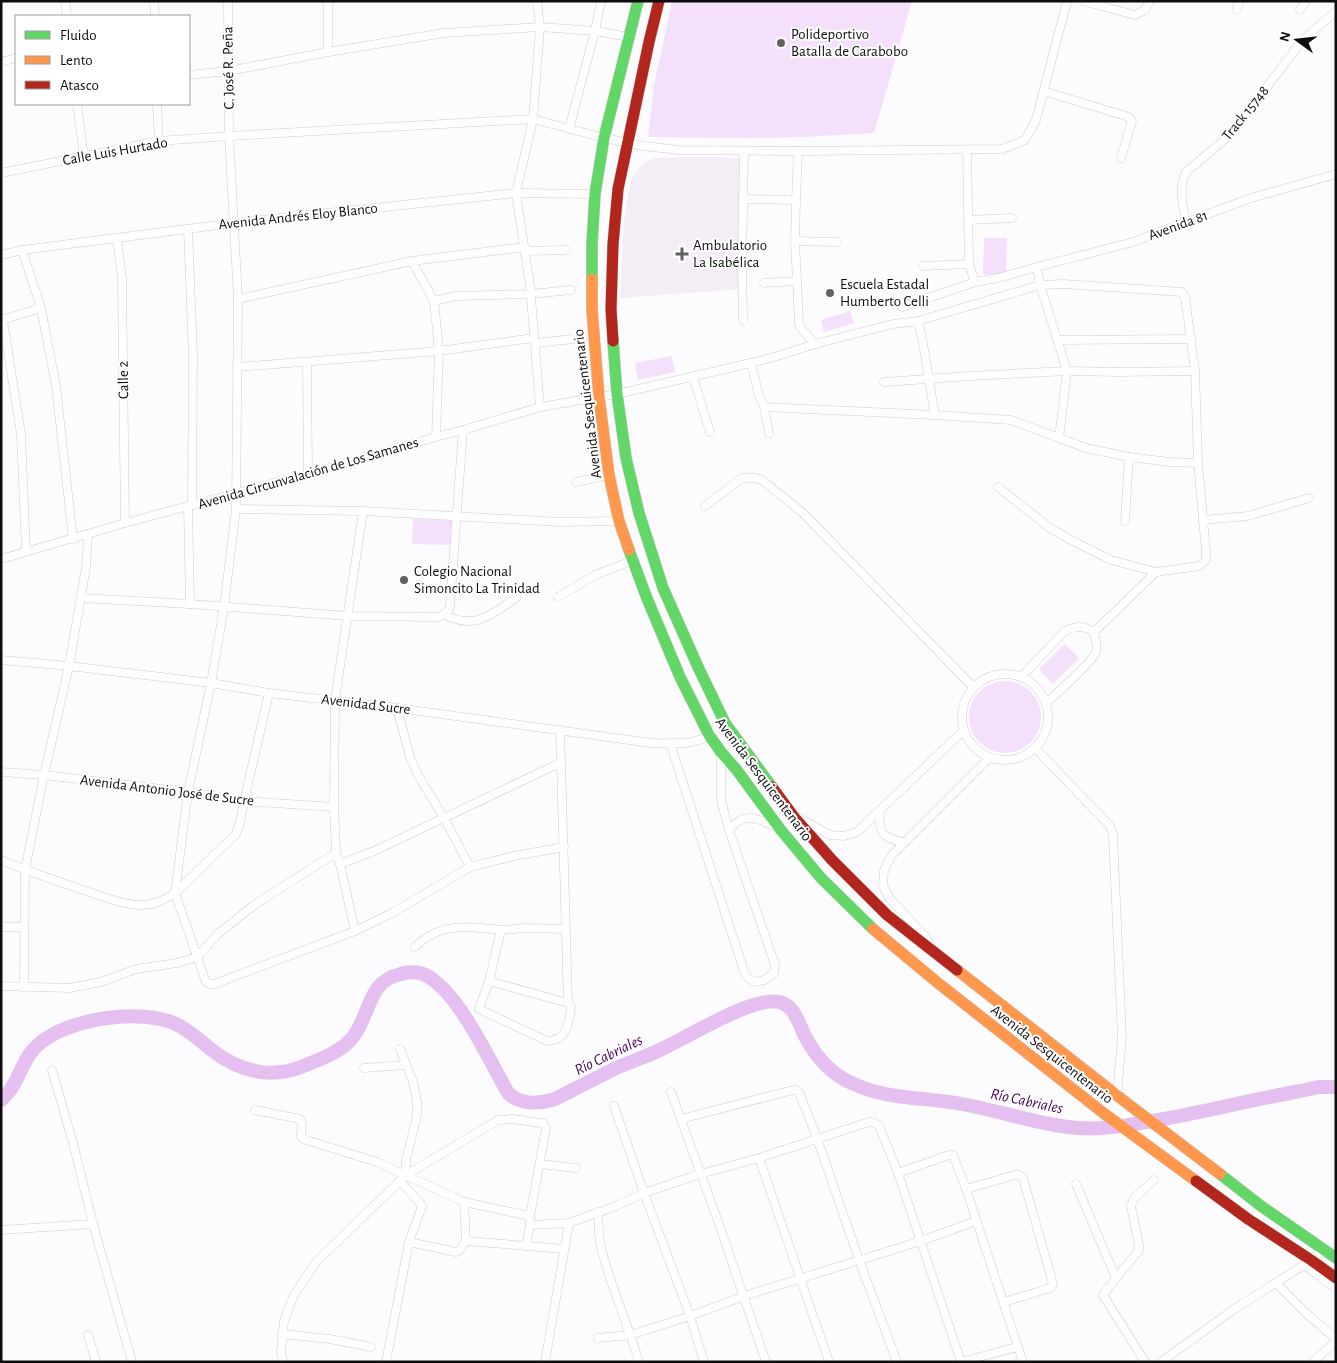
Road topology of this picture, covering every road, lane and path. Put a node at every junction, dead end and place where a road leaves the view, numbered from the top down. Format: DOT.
graph roads {
  1 [pos="65,1"];
  2 [pos="154,1"];
  3 [pos="228,1"];
  4 [pos="328,1"];
  5 [pos="537,1"];
  6 [pos="601,1"];
  7 [pos="638,1"];
  8 [pos="659,1"];
  9 [pos="1067,1"];
  10 [pos="1082,1"];
  11 [pos="1150,1"];
  12 [pos="1306,1"];
  13 [pos="1300,10"];
  14 [pos="1336,11"];
  15 [pos="67,15"];
  16 [pos="155,15"];
  17 [pos="540,27"];
  18 [pos="595,31"];
  19 [pos="629,37"];
  20 [pos="328,52"];
  21 [pos="15,58"];
  22 [pos="1,62"];
  23 [pos="228,71"];
  24 [pos="190,75"];
  25 [pos="1043,91"];
  26 [pos="77,105"];
  27 [pos="158,105"];
  28 [pos="533,119"];
  29 [pos="569,128"];
  30 [pos="229,136"];
  31 [pos="604,138"];
  32 [pos="159,141"];
  33 [pos="628,143"];
  34 [pos="744,150"];
  35 [pos="798,150"];
  36 [pos="967,150"];
  37 [pos="84,156"];
  38 [pos="1121,158"];
  39 [pos="1,173"];
  40 [pos="1336,174"];
  41 [pos="516,193"];
  42 [pos="595,194"];
  43 [pos="743,199"];
  44 [pos="796,200"];
  45 [pos="1012,218"];
  46 [pos="969,220"];
  47 [pos="1186,222"];
  48 [pos="234,223"];
  49 [pos="188,228"];
  50 [pos="117,238"];
  51 [pos="796,241"];
  52 [pos="837,242"];
  53 [pos="525,249"];
  54 [pos="22,250"];
  55 [pos="566,250"];
  56 [pos="1,255"];
  57 [pos="412,261"];
  58 [pos="969,264"];
  59 [pos="923,266"];
  60 [pos="1037,267"];
  61 [pos="797,281"];
  62 [pos="976,282"];
  63 [pos="764,283"];
  64 [pos="1040,285"];
  65 [pos="571,290"];
  66 [pos="531,294"];
  67 [pos="238,299"];
  68 [pos="434,301"];
  69 [pos="902,307"];
  70 [pos="40,308"];
  71 [pos="2,320"];
  72 [pos="744,320"];
  73 [pos="918,321"];
  74 [pos="583,338"];
  75 [pos="1192,339"];
  76 [pos="1057,340"];
  77 [pos="535,341"];
  78 [pos="815,344"];
  79 [pos="439,351"];
  80 [pos="307,362"];
  81 [pos="751,363"];
  82 [pos="237,368"];
  83 [pos="1066,371"];
  84 [pos="1195,371"];
  85 [pos="693,377"];
  86 [pos="928,379"];
  87 [pos="884,382"];
  88 [pos="617,394"];
  89 [pos="599,397"];
  90 [pos="540,407"];
  91 [pos="764,407"];
  92 [pos="935,415"];
  93 [pos="463,430"];
  94 [pos="710,432"];
  95 [pos="769,433"];
  96 [pos="436,437"];
  97 [pos="1059,438"];
  98 [pos="1129,457"];
  99 [pos="1198,462"];
  100 [pos="308,474"];
  101 [pos="609,475"];
  102 [pos="576,482"];
  103 [pos="998,487"];
  104 [pos="236,493"];
  105 [pos="1309,498"];
  106 [pos="190,506"];
  107 [pos="705,506"];
  108 [pos="236,509"];
  109 [pos="363,511"];
  110 [pos="457,517"];
  111 [pos="1203,520"];
  112 [pos="619,521"];
  113 [pos="1125,521"];
  114 [pos="125,523"];
  115 [pos="88,534"];
  116 [pos="73,539"];
  117 [pos="26,551"];
  118 [pos="1,558"];
  119 [pos="634,560"];
  120 [pos="1156,572"];
  121 [pos="558,597"];
  122 [pos="81,598"];
  123 [pos="516,598"];
  124 [pos="190,604"];
  125 [pos="224,607"];
  126 [pos="445,615"];
  127 [pos="348,616"];
  128 [pos="1094,632"];
  129 [pos="1,660"];
  130 [pos="69,666"];
  131 [pos="1022,676"];
  132 [pos="211,683"];
  133 [pos="973,687"];
  134 [pos="269,693"];
  135 [pos="335,700"];
  136 [pos="1046,703"];
  137 [pos="397,708"];
  138 [pos="725,723"];
  139 [pos="560,730"];
  140 [pos="964,730"];
  141 [pos="709,735"];
  142 [pos="670,743"];
  143 [pos="1035,748"];
  144 [pos="721,752"];
  145 [pos="990,757"];
  146 [pos="560,762"];
  147 [pos="1,772"];
  148 [pos="44,775"];
  149 [pos="188,792"];
  150 [pos="244,801"];
  151 [pos="334,807"];
  152 [pos="880,810"];
  153 [pos="791,813"];
  154 [pos="444,818"];
  155 [pos="780,829"];
  156 [pos="729,830"];
  157 [pos="904,842"];
  158 [pos="564,847"];
  159 [pos="336,853"];
  160 [pos="1,860"];
  161 [pos="340,864"];
  162 [pos="470,867"];
  163 [pos="24,870"];
  164 [pos="175,893"];
  165 [pos="24,926"];
  166 [pos="1,927"];
  167 [pos="565,929"];
  168 [pos="501,930"];
  169 [pos="355,931"];
  170 [pos="415,946"];
  171 [pos="935,953"];
  172 [pos="197,957"];
  173 [pos="489,981"];
  174 [pos="1,986"];
  175 [pos="24,987"];
  176 [pos="568,1003"];
  177 [pos="400,1049"];
  178 [pos="405,1065"];
  179 [pos="364,1068"];
  180 [pos="52,1070"];
  181 [pos="671,1092"];
  182 [pos="1117,1095"];
  183 [pos="614,1106"];
  184 [pos="255,1110"];
  185 [pos="681,1119"];
  186 [pos="817,1138"];
  187 [pos="759,1158"];
  188 [pos="540,1164"];
  189 [pos="576,1168"];
  190 [pos="898,1173"];
  191 [pos="700,1174"];
  192 [pos="403,1178"];
  193 [pos="1154,1180"];
  194 [pos="1076,1184"];
  195 [pos="966,1189"];
  196 [pos="644,1194"];
  197 [pos="464,1202"];
  198 [pos="598,1212"];
  199 [pos="530,1216"];
  200 [pos="976,1221"];
  201 [pos="569,1223"];
  202 [pos="93,1224"];
  203 [pos="530,1225"];
  204 [pos="1,1230"];
  205 [pos="922,1240"];
  206 [pos="466,1241"];
  207 [pos="409,1242"];
  208 [pos="526,1246"];
  209 [pos="564,1249"];
  210 [pos="1324,1250"];
  211 [pos="1336,1258"];
  212 [pos="859,1260"];
  213 [pos="1308,1263"];
  214 [pos="1333,1272"];
  215 [pos="801,1278"];
  216 [pos="1116,1278"];
  217 [pos="1276,1283"];
  218 [pos="1336,1289"];
  219 [pos="744,1296"];
  220 [pos="1004,1302"];
  221 [pos="690,1316"];
  222 [pos="282,1334"];
  223 [pos="88,1335"];
  224 [pos="631,1335"];
  225 [pos="598,1338"];
  226 [pos="1336,1340"];
  227 [pos="371,1347"];
  228 [pos="1017,1347"];
  229 [pos="96,1362"];
  230 [pos="132,1362"];
  231 [pos="283,1362"];
  232 [pos="386,1362"];
  233 [pos="545,1362"];
  234 [pos="639,1362"];
  235 [pos="704,1362"];
  236 [pos="766,1362"];
  237 [pos="829,1362"];
  238 [pos="897,1362"];
  239 [pos="961,1362"];
  240 [pos="1023,1362"];
  241 [pos="1145,1362"];
  242 [pos="1161,1362"];
  243 [pos="1313,1362"];
  1 -- 15 [label="street"];
  2 -- 16 [label="street"];
  3 -- 23 [label="street, C. José R. Peña"];
  4 -- 20 [label="street"];
  5 -- 17 [label="street"];
  6 -- 18 [label="street"];
  7 -- 19 [label="main road, Avenida Sesquicentenario"];
  8 -- 33 [label="main road, Avenida Sesquicentenario"];
  9 -- 25 [label="street, Calle Luis Hurtado"];
  10 -- 11 [label="street"];
  12 -- 13 [label="street"];
  14 -- 47 [label="street, Track 15748"];
  17 -- 18 [label="street"];
  17 -- 20 [label="street"];
  17 -- 28 [label="street"];
  18 -- 19 [label="street"];
  18 -- 29 [label="street"];
  19 -- 31 [label="main road, Avenida Sesquicentenario"];
  20 -- 23 [label="street"];
  21 -- 22 [label="street"];
  23 -- 24 [label="street"];
  23 -- 30 [label="street, C. José R. Peña"];
  25 -- 36 [label="street, Calle Luis Hurtado"];
  25 -- 38 [label="street"];
  26 -- 37 [label="street"];
  27 -- 32 [label="street"];
  28 -- 29 [label="street, Calle Luis Hurtado"];
  28 -- 30 [label="street, Calle Luis Hurtado"];
  28 -- 41 [label="street"];
  29 -- 31 [label="street, Calle Luis Hurtado"];
  30 -- 32 [label="street, Calle Luis Hurtado"];
  30 -- 48 [label="street, C. José R. Peña"];
  31 -- 33 [label="street, Calle Luis Hurtado"];
  31 -- 42 [label="main road, Avenida Sesquicentenario"];
  32 -- 37 [label="street, Calle Luis Hurtado"];
  33 -- 34 [label="street, Calle Luis Hurtado"];
  33 -- 88 [label="main road, Avenida Sesquicentenario"];
  34 -- 35 [label="street, Calle Luis Hurtado"];
  34 -- 43 [label="street"];
  35 -- 36 [label="street, Calle Luis Hurtado"];
  35 -- 44 [label="street"];
  36 -- 46 [label="street"];
  37 -- 39 [label="street, Calle Luis Hurtado"];
  40 -- 47 [label="street, Avenida 81"];
  41 -- 42 [label="street, Avenida Andrés Eloy Blanco"];
  41 -- 48 [label="street, Avenida Andrés Eloy Blanco"];
  41 -- 53 [label="street"];
  42 -- 89 [label="main road, Avenida Sesquicentenario"];
  43 -- 44 [label="street"];
  43 -- 72 [label="street"];
  44 -- 51 [label="street"];
  45 -- 46 [label="street"];
  46 -- 58 [label="street"];
  47 -- 60 [label="street, Avenida 81"];
  48 -- 49 [label="street, Avenida Andrés Eloy Blanco"];
  48 -- 67 [label="street, C. José R. Peña"];
  49 -- 50 [label="street, Avenida Andrés Eloy Blanco"];
  49 -- 106 [label="street"];
  50 -- 54 [label="street, Avenida Andrés Eloy Blanco"];
  50 -- 114 [label="street, Calle 2"];
  51 -- 52 [label="street"];
  51 -- 61 [label="street"];
  53 -- 55 [label="street"];
  53 -- 57 [label="street"];
  53 -- 66 [label="street"];
  54 -- 56 [label="street, Avenida Andrés Eloy Blanco"];
  54 -- 70 [label="street"];
  57 -- 67 [label="street"];
  57 -- 68 [label="street"];
  58 -- 59 [label="street"];
  58 -- 62 [label="street"];
  60 -- 62 [label="street, Avenida 81"];
  60 -- 64 [label="street"];
  61 -- 63 [label="street"];
  61 -- 78 [label="street"];
  62 -- 69 [label="street, Avenida 81"];
  64 -- 73 [label="street, Avenida Circunvalación de Los Samanes"];
  64 -- 75 [label="street, Avenida Circunvalación de Los Samanes"];
  64 -- 76 [label="street"];
  65 -- 66 [label="street"];
  66 -- 68 [label="street"];
  66 -- 77 [label="street"];
  67 -- 82 [label="street, C. José R. Peña"];
  68 -- 79 [label="street"];
  70 -- 71 [label="street"];
  70 -- 116 [label="street"];
  71 -- 117 [label="street"];
  73 -- 78 [label="street, Avenida Circunvalación de Los Samanes"];
  73 -- 86 [label="street"];
  74 -- 77 [label="street"];
  75 -- 76 [label="street"];
  75 -- 84 [label="street"];
  76 -- 83 [label="street"];
  77 -- 79 [label="street"];
  77 -- 90 [label="street"];
  78 -- 81 [label="street, Avenida Circunvalación de Los Samanes"];
  79 -- 80 [label="street"];
  79 -- 96 [label="street"];
  80 -- 82 [label="street"];
  80 -- 100 [label="street"];
  81 -- 85 [label="street, Avenida Circunvalación de Los Samanes"];
  81 -- 91 [label="street"];
  82 -- 104 [label="street, C. José R. Peña"];
  83 -- 84 [label="street"];
  83 -- 86 [label="street"];
  83 -- 97 [label="street"];
  84 -- 99 [label="street"];
  85 -- 88 [label="street, Avenida Circunvalación de Los Samanes"];
  85 -- 94 [label="street"];
  86 -- 87 [label="street"];
  86 -- 92 [label="street"];
  88 -- 89 [label="street, Avenida Circunvalación de Los Samanes"];
  88 -- 138 [label="main road, Avenida Sesquicentenario"];
  89 -- 90 [label="street, Avenida Circunvalación de Los Samanes"];
  89 -- 101 [label="main road, Avenida Sesquicentenario"];
  90 -- 93 [label="street, Avenida Circunvalación de Los Samanes"];
  91 -- 92 [label="street"];
  91 -- 95 [label="street"];
  92 -- 97 [label="street"];
  93 -- 96 [label="street, Avenida Circunvalación de Los Samanes"];
  93 -- 110 [label="street"];
  96 -- 100 [label="street, Avenida Circunvalación de Los Samanes"];
  97 -- 98 [label="street"];
  98 -- 99 [label="street"];
  98 -- 113 [label="street"];
  99 -- 111 [label="street"];
  100 -- 104 [label="street, Avenida Circunvalación de Los Samanes"];
  101 -- 102 [label="street"];
  101 -- 112 [label="main road, Avenida Sesquicentenario"];
  103 -- 120 [label="street"];
  104 -- 106 [label="street, Avenida Circunvalación de Los Samanes"];
  104 -- 108 [label="street, C. José R. Peña"];
  105 -- 111 [label="street"];
  106 -- 114 [label="street, Avenida Circunvalación de Los Samanes"];
  106 -- 124 [label="street"];
  107 -- 133 [label="street"];
  108 -- 109 [label="street"];
  108 -- 125 [label="street, C. José R. Peña"];
  109 -- 110 [label="street"];
  109 -- 127 [label="street"];
  110 -- 112 [label="street"];
  110 -- 126 [label="street"];
  111 -- 120 [label="street"];
  112 -- 119 [label="main road, Avenida Sesquicentenario"];
  114 -- 115 [label="street, Avenida Circunvalación de Los Samanes"];
  115 -- 116 [label="street, Avenida Circunvalación de Los Samanes"];
  115 -- 122 [label="street"];
  116 -- 117 [label="street, Avenida Circunvalación de Los Samanes"];
  117 -- 118 [label="street, Avenida Circunvalación de Los Samanes"];
  119 -- 121 [label="street"];
  119 -- 141 [label="main road, Avenida Sesquicentenario"];
  120 -- 128 [label="street"];
  122 -- 124 [label="street"];
  122 -- 130 [label="street"];
  123 -- 126 [label="street"];
  124 -- 125 [label="street"];
  125 -- 127 [label="street"];
  125 -- 132 [label="street, C. José R. Peña"];
  126 -- 127 [label="street"];
  127 -- 135 [label="street"];
  128 -- 131 [label="street"];
  128 -- 136 [label="street"];
  129 -- 130 [label="street, Avenidad Sucre"];
  130 -- 132 [label="street, Avenidad Sucre"];
  130 -- 148 [label="street"];
  131 -- 133 [label="street"];
  131 -- 136 [label="street"];
  132 -- 134 [label="street, Avenidad Sucre"];
  132 -- 149 [label="street, C. José R. Peña"];
  133 -- 140 [label="street"];
  134 -- 135 [label="street, Avenidad Sucre"];
  134 -- 150 [label="street"];
  135 -- 137 [label="street, Avenidad Sucre"];
  135 -- 151 [label="street"];
  136 -- 143 [label="street"];
  137 -- 139 [label="street, Avenidad Sucre"];
  137 -- 154 [label="street"];
  138 -- 141 [label="street, Avenidad Sucre"];
  138 -- 153 [label="main road, Avenida Sesquicentenario"];
  139 -- 142 [label="street, Avenidad Sucre"];
  139 -- 146 [label="street"];
  140 -- 145 [label="street"];
  140 -- 152 [label="street"];
  141 -- 142 [label="street, Avenidad Sucre"];
  141 -- 144 [label="main road, Avenida Sesquicentenario"];
  142 -- 156 [label="street"];
  143 -- 145 [label="street"];
  143 -- 182 [label="street"];
  144 -- 155 [label="main road, Avenida Sesquicentenario"];
  144 -- 156 [label="street"];
  145 -- 157 [label="street"];
  146 -- 154 [label="street"];
  146 -- 158 [label="street"];
  147 -- 148 [label="street, Avenida Antonio José de Sucre"];
  148 -- 149 [label="street, Avenida Antonio José de Sucre"];
  148 -- 163 [label="street"];
  149 -- 150 [label="street, Avenida Antonio José de Sucre"];
  149 -- 164 [label="street, C. José R. Peña"];
  150 -- 151 [label="street, Avenida Antonio José de Sucre"];
  150 -- 164 [label="street"];
  151 -- 159 [label="street"];
  152 -- 153 [label="street"];
  152 -- 157 [label="street"];
  153 -- 171 [label="main road, Avenida Sesquicentenario"];
  154 -- 161 [label="street"];
  154 -- 162 [label="street"];
  155 -- 156 [label="street"];
  155 -- 213 [label="main road, Avenida Sesquicentenario"];
  157 -- 171 [label="street"];
  158 -- 162 [label="street"];
  158 -- 167 [label="street"];
  159 -- 161 [label="street"];
  159 -- 172 [label="street"];
  160 -- 163 [label="street"];
  161 -- 169 [label="street"];
  162 -- 169 [label="street"];
  163 -- 164 [label="street"];
  163 -- 165 [label="street"];
  164 -- 172 [label="street"];
  165 -- 166 [label="street"];
  165 -- 175 [label="street"];
  167 -- 168 [label="street"];
  167 -- 176 [label="street"];
  168 -- 170 [label="street"];
  168 -- 173 [label="street"];
  169 -- 172 [label="street"];
  171 -- 182 [label="main road, Avenida Sesquicentenario"];
  172 -- 175 [label="street"];
  173 -- 176 [label="street"];
  173 -- 176 [label="street"];
  174 -- 175 [label="street"];
  177 -- 178 [label="street"];
  178 -- 179 [label="street"];
  178 -- 192 [label="street"];
  180 -- 202 [label="street"];
  181 -- 185 [label="street"];
  182 -- 210 [label="main road, Avenida Sesquicentenario"];
  183 -- 196 [label="street"];
  184 -- 192 [label="street"];
  185 -- 186 [label="street"];
  185 -- 191 [label="street"];
  186 -- 187 [label="street"];
  186 -- 190 [label="street"];
  186 -- 212 [label="street"];
  187 -- 191 [label="street"];
  187 -- 215 [label="street"];
  188 -- 189 [label="street"];
  188 -- 192 [label="street"];
  188 -- 199 [label="street"];
  190 -- 195 [label="street"];
  190 -- 205 [label="street"];
  191 -- 196 [label="street"];
  191 -- 219 [label="street"];
  192 -- 197 [label="street"];
  192 -- 207 [label="street"];
  192 -- 222 [label="street"];
  193 -- 216 [label="street"];
  194 -- 216 [label="street"];
  195 -- 200 [label="street"];
  195 -- 220 [label="street"];
  196 -- 198 [label="street"];
  196 -- 221 [label="street"];
  197 -- 199 [label="street"];
  197 -- 206 [label="street"];
  198 -- 201 [label="street"];
  198 -- 224 [label="street"];
  199 -- 203 [label="street"];
  200 -- 205 [label="street"];
  200 -- 220 [label="street"];
  201 -- 203 [label="street"];
  201 -- 209 [label="street"];
  202 -- 204 [label="street"];
  202 -- 230 [label="street"];
  203 -- 208 [label="street"];
  205 -- 212 [label="street"];
  205 -- 239 [label="street"];
  206 -- 207 [label="street"];
  206 -- 208 [label="street"];
  207 -- 232 [label="street"];
  208 -- 209 [label="street"];
  209 -- 233 [label="street"];
  210 -- 211 [label="main road, Avenida Sesquicentenario"];
  210 -- 213 [label="street"];
  212 -- 215 [label="street"];
  212 -- 238 [label="street"];
  213 -- 214 [label="main road, Avenida Sesquicentenario"];
  213 -- 217 [label="street"];
  213 -- 218 [label="street, Avenida Sesquicentenario"];
  215 -- 219 [label="street"];
  215 -- 237 [label="street"];
  216 -- 241 [label="street"];
  217 -- 226 [label="street"];
  217 -- 242 [label="street"];
  219 -- 221 [label="street"];
  219 -- 236 [label="street"];
  220 -- 228 [label="street"];
  221 -- 224 [label="street"];
  221 -- 235 [label="street"];
  222 -- 227 [label="street"];
  222 -- 231 [label="street"];
  223 -- 229 [label="street"];
  224 -- 225 [label="street"];
  224 -- 234 [label="street"];
  226 -- 243 [label="street"];
  228 -- 239 [label="street"];
  228 -- 240 [label="street"];
}
